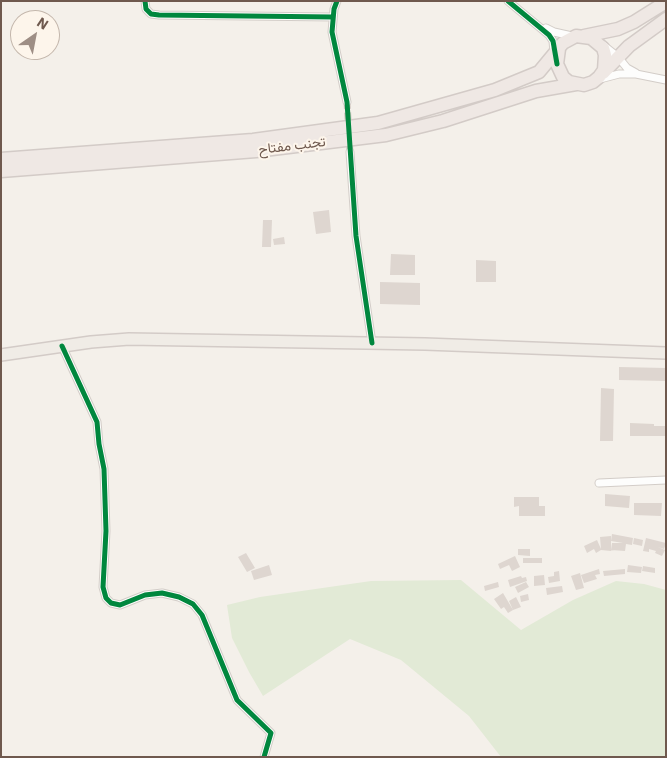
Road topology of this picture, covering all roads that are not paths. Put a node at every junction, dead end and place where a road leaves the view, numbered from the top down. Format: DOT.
graph roads {
  1 [pos="145,1"];
  2 [pos="337,1"];
  3 [pos="508,1"];
  4 [pos="666,2"];
  5 [pos="333,16"];
  6 [pos="666,18"];
  7 [pos="535,22"];
  8 [pos="580,36"];
  9 [pos="598,42"];
  10 [pos="557,56"];
  11 [pos="618,57"];
  12 [pos="636,74"];
  13 [pos="596,80"];
  14 [pos="666,80"];
  15 [pos="576,84"];
  16 [pos="347,102"];
  17 [pos="350,152"];
  18 [pos="1,159"];
  19 [pos="1,171"];
  20 [pos="372,343"];
  21 [pos="62,346"];
  22 [pos="666,353"];
  23 [pos="1,355"];
  24 [pos="666,480"];
  25 [pos="599,483"];
  26 [pos="264,757"];
  1 -- 5 [label="street"];
  2 -- 5 [label="street"];
  3 -- 7 [label="street"];
  4 -- 8 [label="highway"];
  5 -- 16 [label="street"];
  6 -- 11 [label="highway"];
  7 -- 8 [label="street"];
  7 -- 10 [label="street"];
  8 -- 9 [label="highway"];
  8 -- 10 [label="highway"];
  9 -- 11 [label="street"];
  9 -- 13 [label="highway"];
  10 -- 15 [label="highway"];
  10 -- 18 [label="highway, تجنب مفتاح"];
  11 -- 12 [label="street"];
  11 -- 13 [label="highway"];
  12 -- 13 [label="street"];
  12 -- 14 [label="street"];
  13 -- 15 [label="highway"];
  15 -- 19 [label="highway, تجنب مفتاح"];
  17 -- 20 [label="street"];
  20 -- 21 [label="main road"];
  20 -- 22 [label="main road"];
  21 -- 23 [label="main road"];
  21 -- 26 [label="street"];
  24 -- 25 [label="street"];
}
